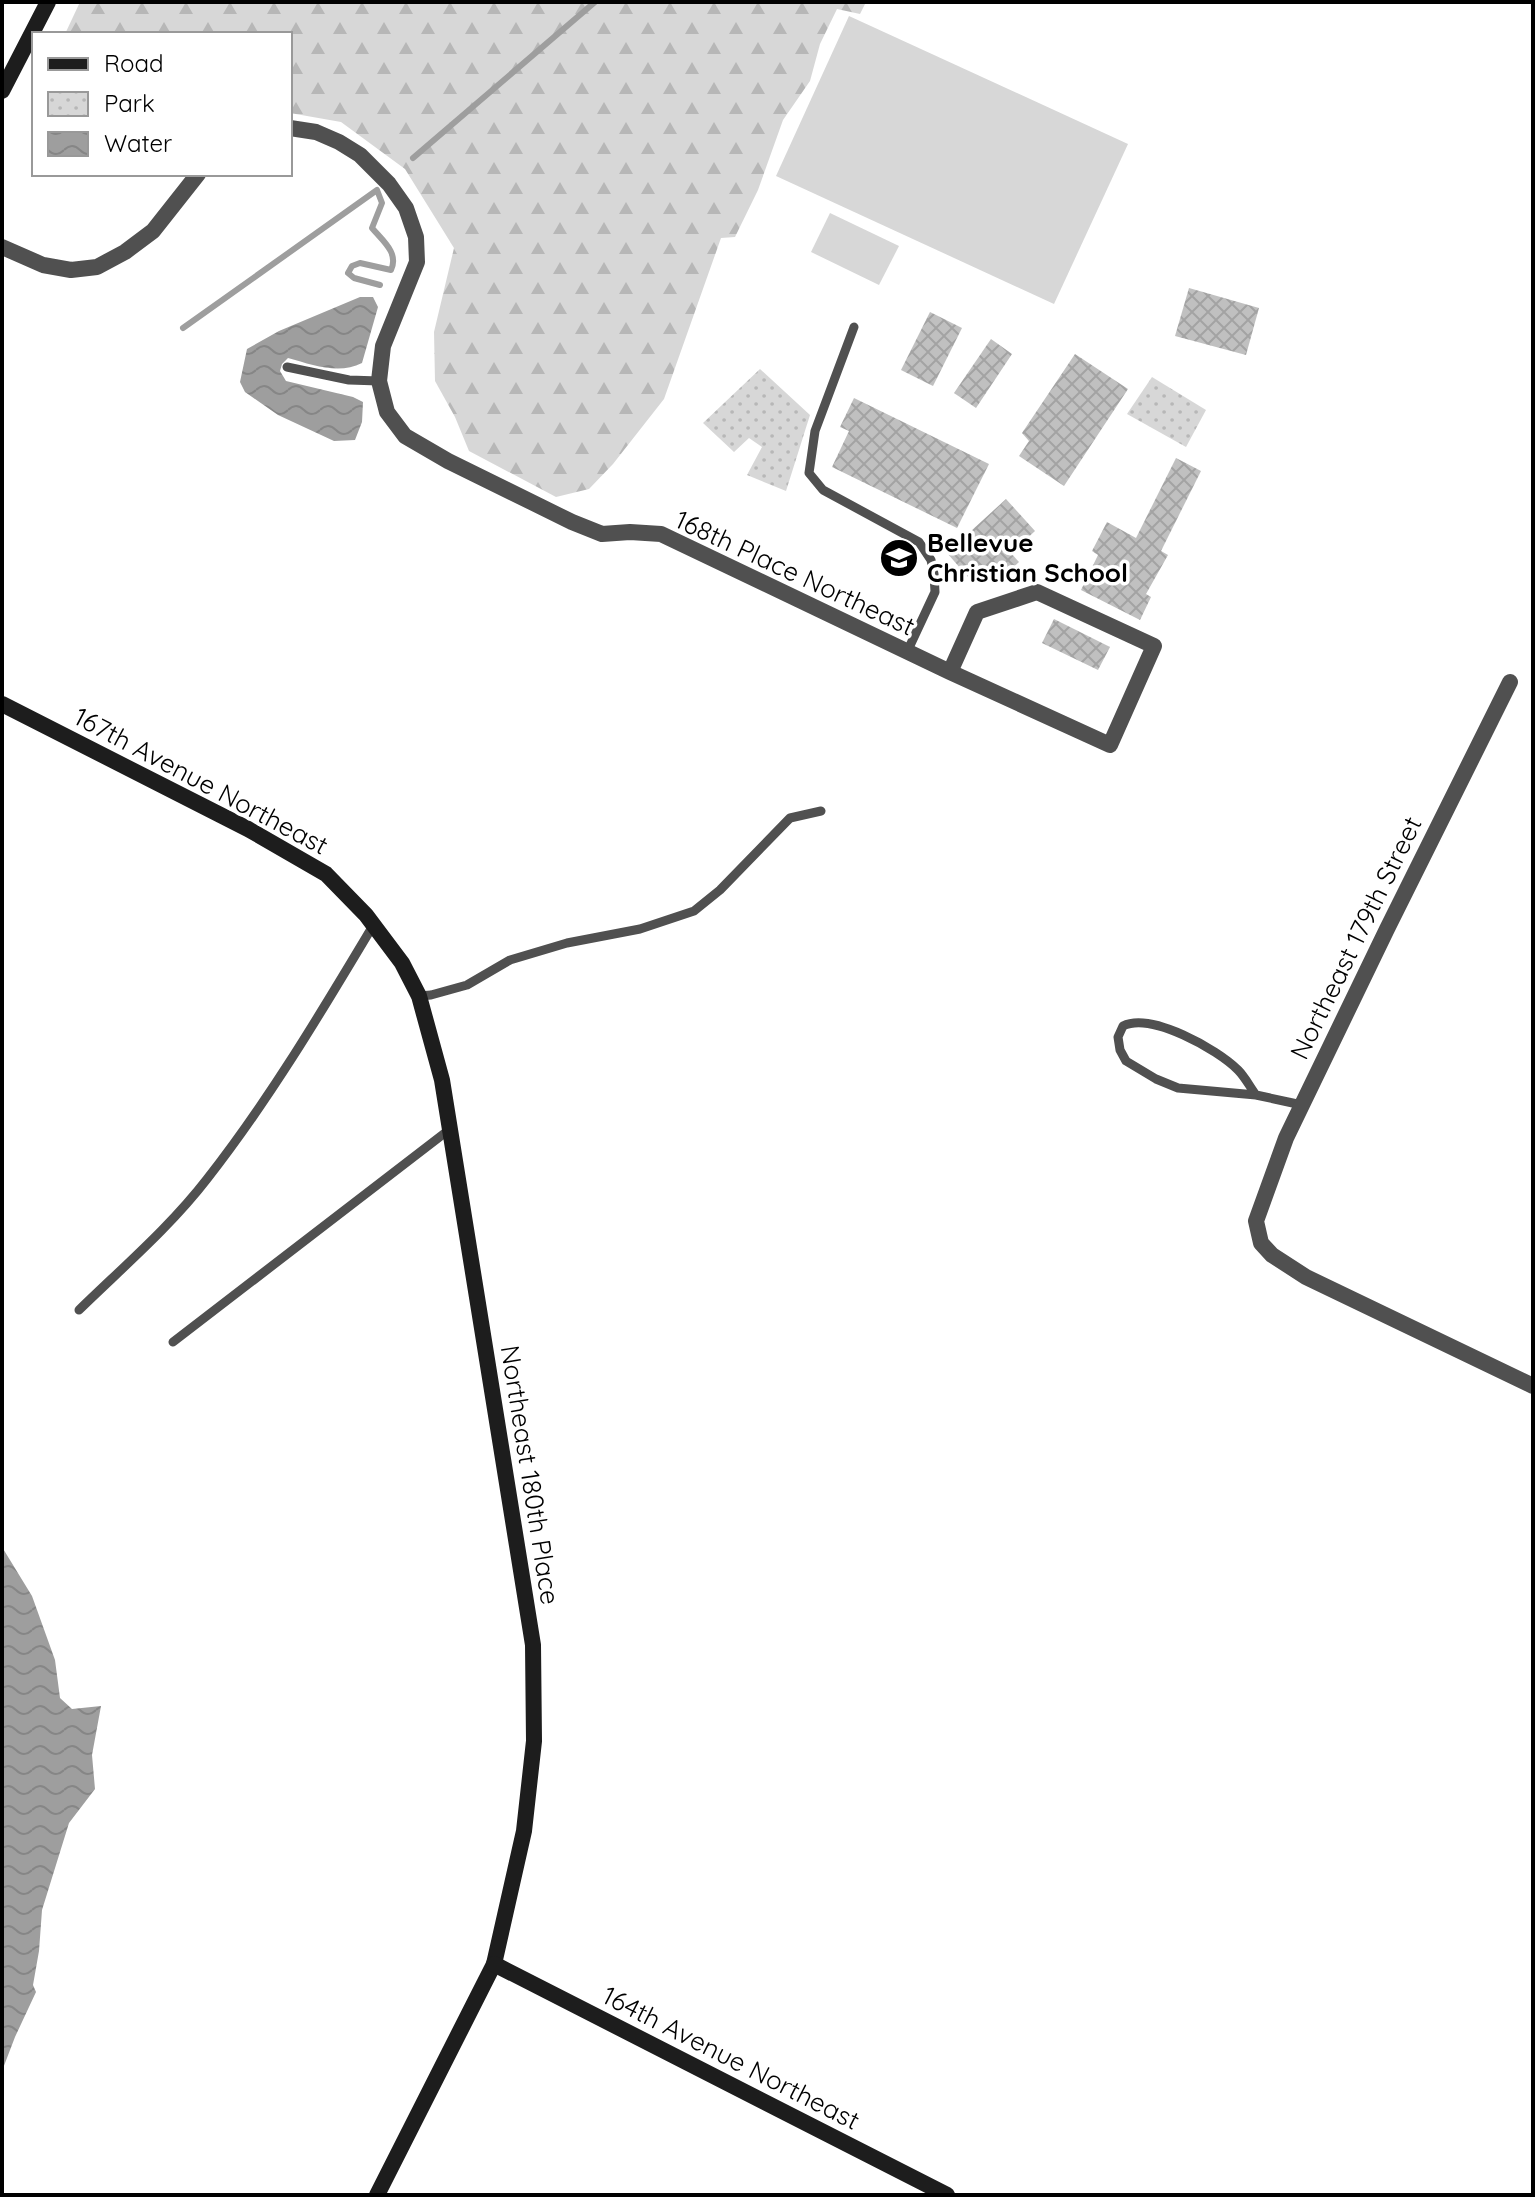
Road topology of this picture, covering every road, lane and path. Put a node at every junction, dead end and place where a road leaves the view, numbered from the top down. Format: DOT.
graph roads {
  1 [pos="48,2"];
  2 [pos="32,32"];
  3 [pos="32,33"];
  4 [pos="2,91"];
  5 [pos="292,128"];
  6 [pos="196,176"];
  7 [pos="2,247"];
  8 [pos="854,327"];
  9 [pos="287,367"];
  10 [pos="379,381"];
  11 [pos="907,652"];
  12 [pos="950,672"];
  13 [pos="1510,682"];
  14 [pos="2,704"];
  15 [pos="821,811"];
  16 [pos="374,924"];
  17 [pos="419,996"];
  18 [pos="1256,1095"];
  19 [pos="1302,1105"];
  20 [pos="450,1129"];
  21 [pos="79,1310"];
  22 [pos="173,1342"];
  23 [pos="1533,1386"];
  24 [pos="494,1964"];
  25 [pos="377,2195"];
  26 [pos="947,2195"];
  1 -- 2 [label="street"];
  3 -- 4 [label="street"];
  5 -- 10 [label="street, 168th Place Northeast"];
  6 -- 7 [label="street"];
  8 -- 11 [label="lane"];
  9 -- 10 [label="lane"];
  10 -- 11 [label="street, 168th Place Northeast"];
  11 -- 12 [label="street, 168th Place Northeast"];
  12 -- 12 [label="street, 168th Place Northeast"];
  13 -- 19 [label="street, Northeast 179th Street"];
  14 -- 16 [label="street, 167th Avenue Northeast"];
  15 -- 17 [label="lane"];
  16 -- 17 [label="street, 167th Avenue Northeast"];
  16 -- 21 [label="lane"];
  17 -- 20 [label="street, Northeast 180th Place"];
  18 -- 18 [label="lane"];
  18 -- 19 [label="lane"];
  19 -- 23 [label="street, Northeast 179th Street"];
  20 -- 22 [label="lane"];
  20 -- 24 [label="street, Northeast 180th Place"];
  24 -- 25 [label="street, Northeast 180th Place"];
  24 -- 26 [label="street, 164th Avenue Northeast"];
}
